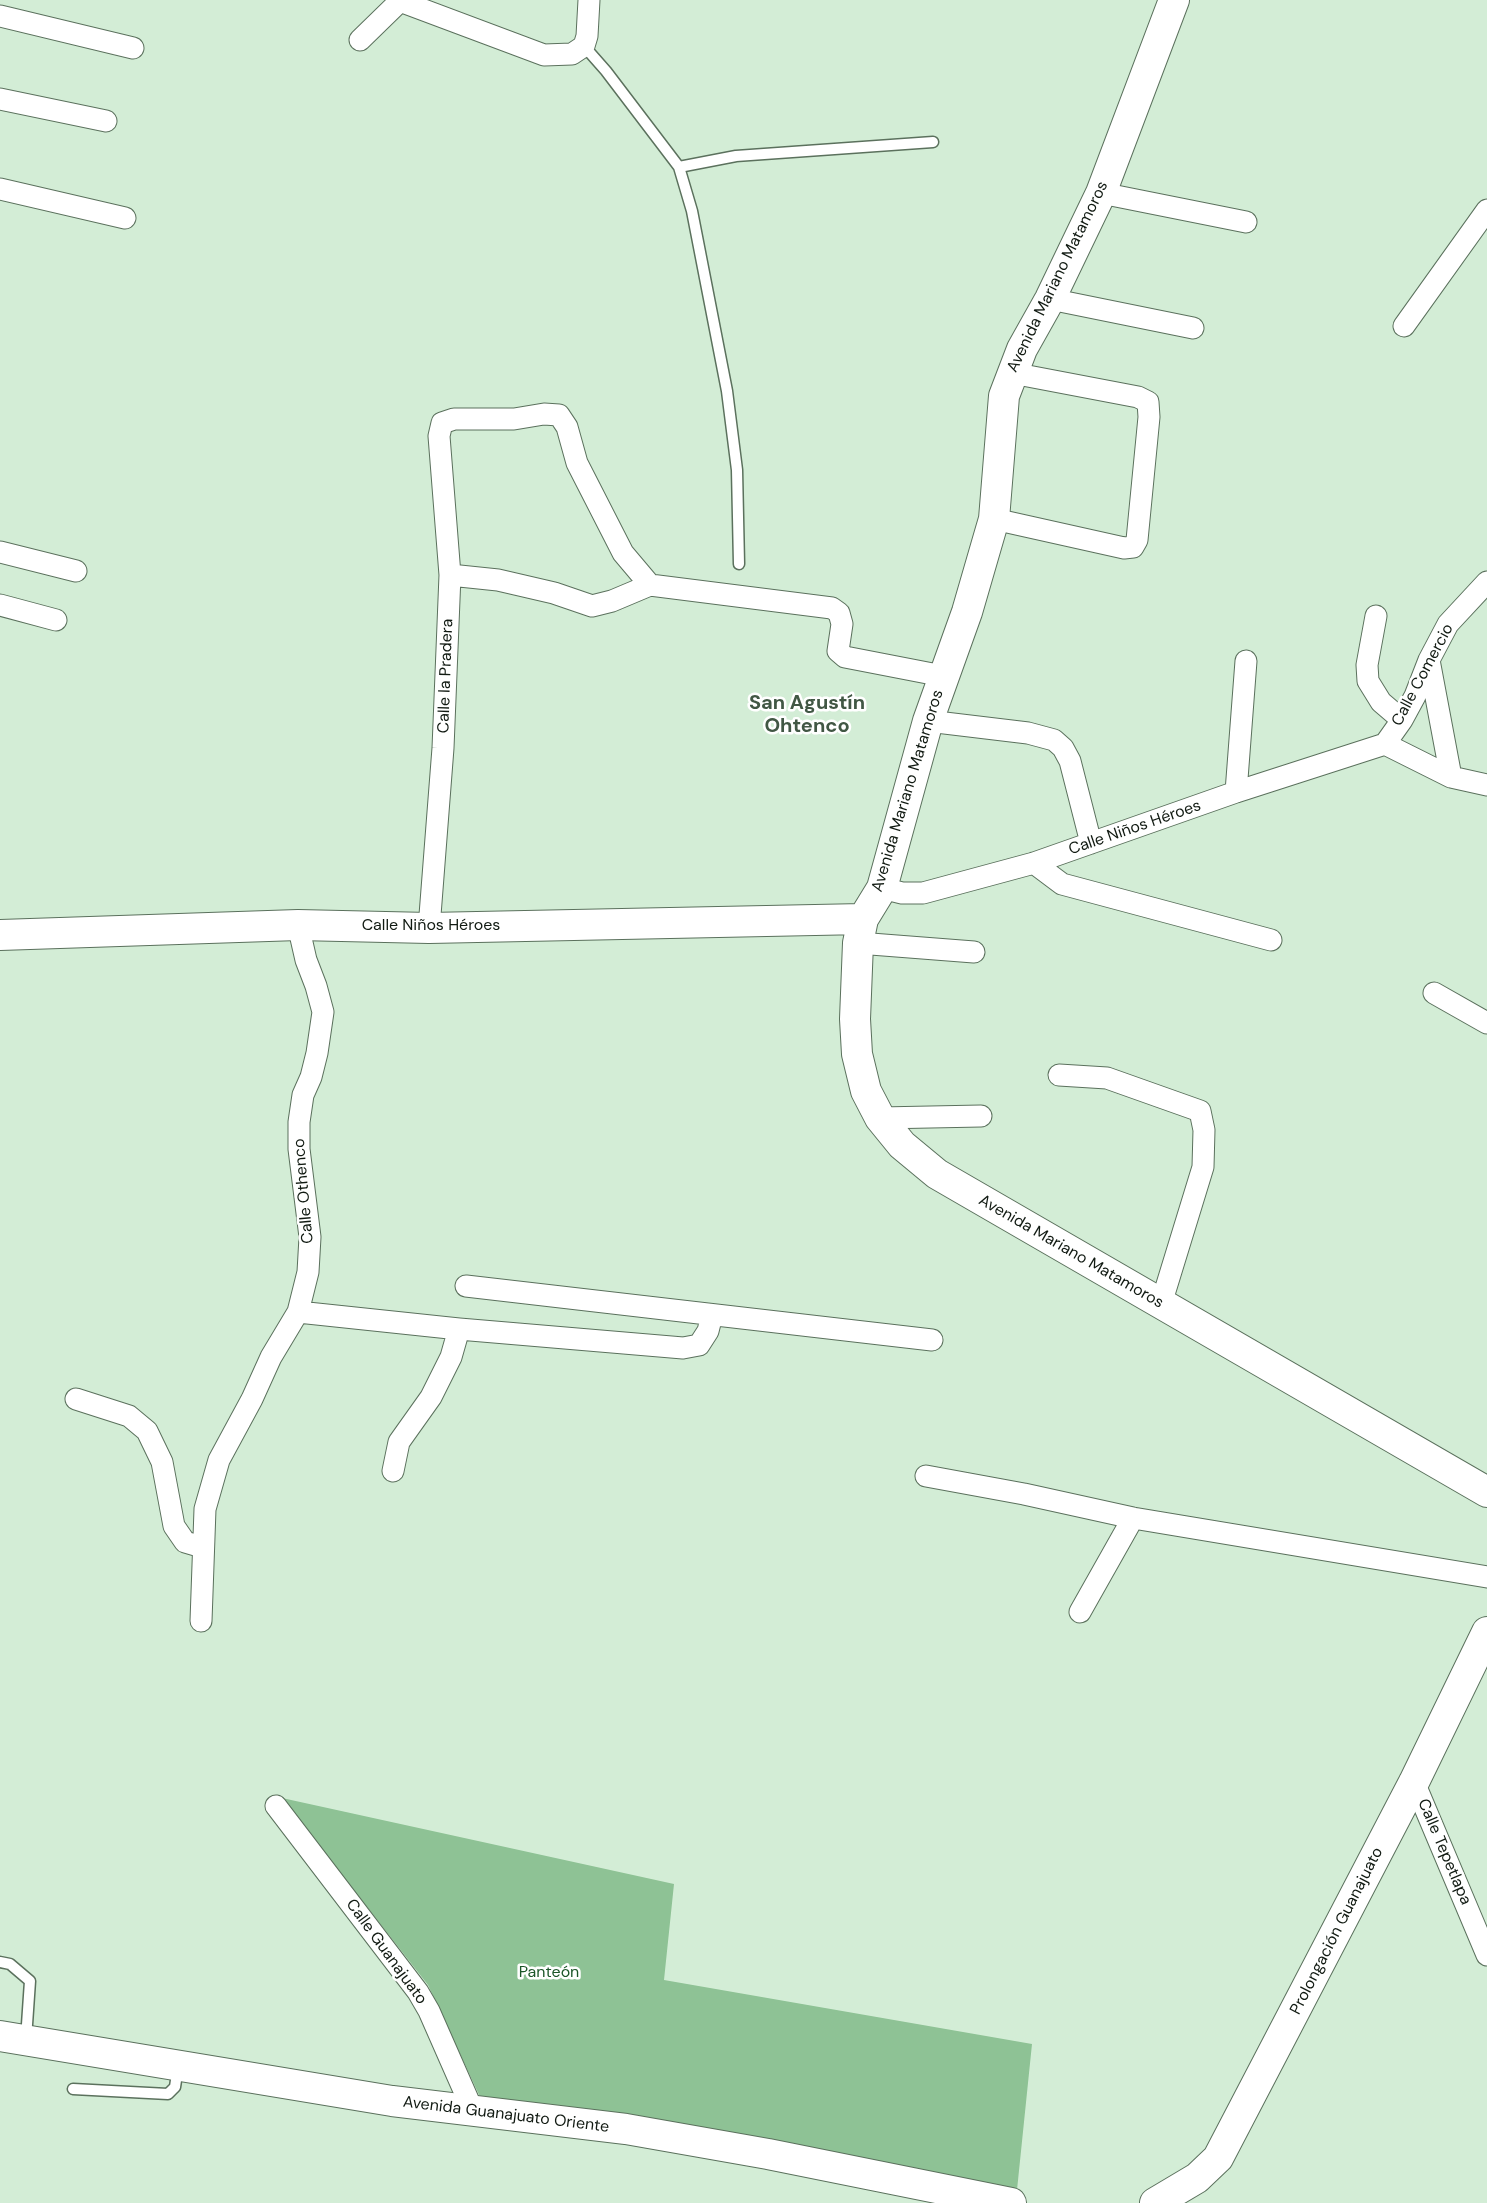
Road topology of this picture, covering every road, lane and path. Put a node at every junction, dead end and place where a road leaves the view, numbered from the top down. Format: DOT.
graph roads {
  1 [pos="589,0"];
  2 [pos="1174,0"];
  3 [pos="399,1"];
  4 [pos="0,16"];
  5 [pos="360,40"];
  6 [pos="584,46"];
  7 [pos="133,48"];
  8 [pos="0,99"];
  9 [pos="106,121"];
  10 [pos="933,142"];
  11 [pos="679,167"];
  12 [pos="0,189"];
  13 [pos="1101,193"];
  14 [pos="1487,210"];
  15 [pos="125,218"];
  16 [pos="1246,222"];
  17 [pos="1050,299"];
  18 [pos="1404,326"];
  19 [pos="1193,328"];
  20 [pos="1012,373"];
  21 [pos="994,519"];
  22 [pos="0,552"];
  23 [pos="739,564"];
  24 [pos="76,571"];
  25 [pos="450,575"];
  26 [pos="1487,582"];
  27 [pos="650,585"];
  28 [pos="0,605"];
  29 [pos="1376,616"];
  30 [pos="56,620"];
  31 [pos="1429,660"];
  32 [pos="1246,661"];
  33 [pos="943,676"];
  34 [pos="1402,720"];
  35 [pos="928,721"];
  36 [pos="1385,744"];
  37 [pos="1451,777"];
  38 [pos="1487,784"];
  39 [pos="1236,792"];
  40 [pos="1091,843"];
  41 [pos="1034,863"];
  42 [pos="882,888"];
  43 [pos="298,925"];
  44 [pos="429,928"];
  45 [pos="860,931"];
  46 [pos="0,935"];
  47 [pos="1271,940"];
  48 [pos="974,952"];
  49 [pos="1434,993"];
  50 [pos="1487,1023"];
  51 [pos="1059,1075"];
  52 [pos="981,1116"];
  53 [pos="880,1118"];
  54 [pos="466,1286"];
  55 [pos="1161,1304"];
  56 [pos="298,1312"];
  57 [pos="712,1315"];
  58 [pos="459,1329"];
  59 [pos="932,1340"];
  60 [pos="76,1399"];
  61 [pos="393,1471"];
  62 [pos="926,1476"];
  63 [pos="1487,1492"];
  64 [pos="1133,1518"];
  65 [pos="202,1546"];
  66 [pos="1487,1577"];
  67 [pos="1080,1612"];
  68 [pos="201,1621"];
  69 [pos="1487,1632"];
  70 [pos="1414,1782"];
  71 [pos="276,1806"];
  72 [pos="1487,1955"];
  73 [pos="0,1962"];
  74 [pos="13,2038"];
  75 [pos="178,2066"];
  76 [pos="73,2090"];
  77 [pos="473,2111"];
  78 [pos="1002,2202"];
  79 [pos="1155,2203"];
  1 -- 6 [label="street"];
  2 -- 13 [label="street, Avenida Mariano Matamoros"];
  3 -- 5 [label="street"];
  3 -- 6 [label="street"];
  4 -- 7 [label="street"];
  6 -- 11 [label="lane"];
  8 -- 9 [label="street"];
  10 -- 11 [label="lane"];
  11 -- 23 [label="lane"];
  12 -- 15 [label="street"];
  13 -- 16 [label="street"];
  13 -- 17 [label="street, Avenida Mariano Matamoros"];
  14 -- 18 [label="street"];
  17 -- 19 [label="street"];
  17 -- 20 [label="street, Avenida Mariano Matamoros"];
  20 -- 21 [label="street, Avenida Mariano Matamoros"];
  20 -- 21 [label="street"];
  21 -- 33 [label="street, Avenida Mariano Matamoros"];
  22 -- 24 [label="street"];
  25 -- 27 [label="street"];
  25 -- 27 [label="street, Calle la Pradera"];
  25 -- 44 [label="street, Calle la Pradera"];
  26 -- 31 [label="street, Calle Comercio"];
  27 -- 33 [label="street"];
  28 -- 30 [label="street"];
  29 -- 34 [label="street"];
  31 -- 34 [label="street, Calle Comercio"];
  31 -- 37 [label="street"];
  32 -- 39 [label="street"];
  33 -- 35 [label="street, Avenida Mariano Matamoros"];
  34 -- 36 [label="street, Calle Comercio"];
  35 -- 40 [label="street"];
  35 -- 42 [label="street, Avenida Mariano Matamoros"];
  36 -- 37 [label="street"];
  36 -- 39 [label="street, Calle Niños Héroes"];
  37 -- 38 [label="street"];
  39 -- 40 [label="street, Calle Niños Héroes"];
  40 -- 41 [label="street, Calle Niños Héroes"];
  41 -- 42 [label="street, Calle Niños Héroes"];
  41 -- 47 [label="street"];
  42 -- 45 [label="street, Avenida Mariano Matamoros"];
  43 -- 44 [label="street, Calle Niños Héroes"];
  43 -- 46 [label="street, Calle Niños Héroes"];
  43 -- 56 [label="street, Calle Othenco"];
  44 -- 45 [label="street, Calle Niños Héroes"];
  45 -- 48 [label="street"];
  45 -- 53 [label="street, Avenida Mariano Matamoros"];
  49 -- 50 [label="street"];
  51 -- 55 [label="street"];
  52 -- 53 [label="street"];
  53 -- 55 [label="street, Avenida Mariano Matamoros"];
  54 -- 57 [label="street"];
  55 -- 63 [label="street, Avenida Mariano Matamoros"];
  56 -- 58 [label="street"];
  56 -- 65 [label="street, Calle Othenco"];
  57 -- 58 [label="street"];
  57 -- 59 [label="street"];
  58 -- 61 [label="street"];
  60 -- 65 [label="street"];
  62 -- 64 [label="street"];
  64 -- 66 [label="street"];
  64 -- 67 [label="street"];
  65 -- 68 [label="street, Calle Othenco"];
  69 -- 70 [label="street, Prolongación Guanajuato"];
  70 -- 72 [label="street, Calle Tepetlapa"];
  70 -- 79 [label="street, Prolongación Guanajuato"];
  71 -- 77 [label="street, Calle Guanajuato"];
  73 -- 74 [label="lane"];
  74 -- 75 [label="street, Avenida Guanajuato Oriente"];
  75 -- 76 [label="lane"];
  75 -- 77 [label="street, Avenida Guanajuato Oriente"];
  77 -- 78 [label="street, Avenida Guanajuato Oriente"];
}
